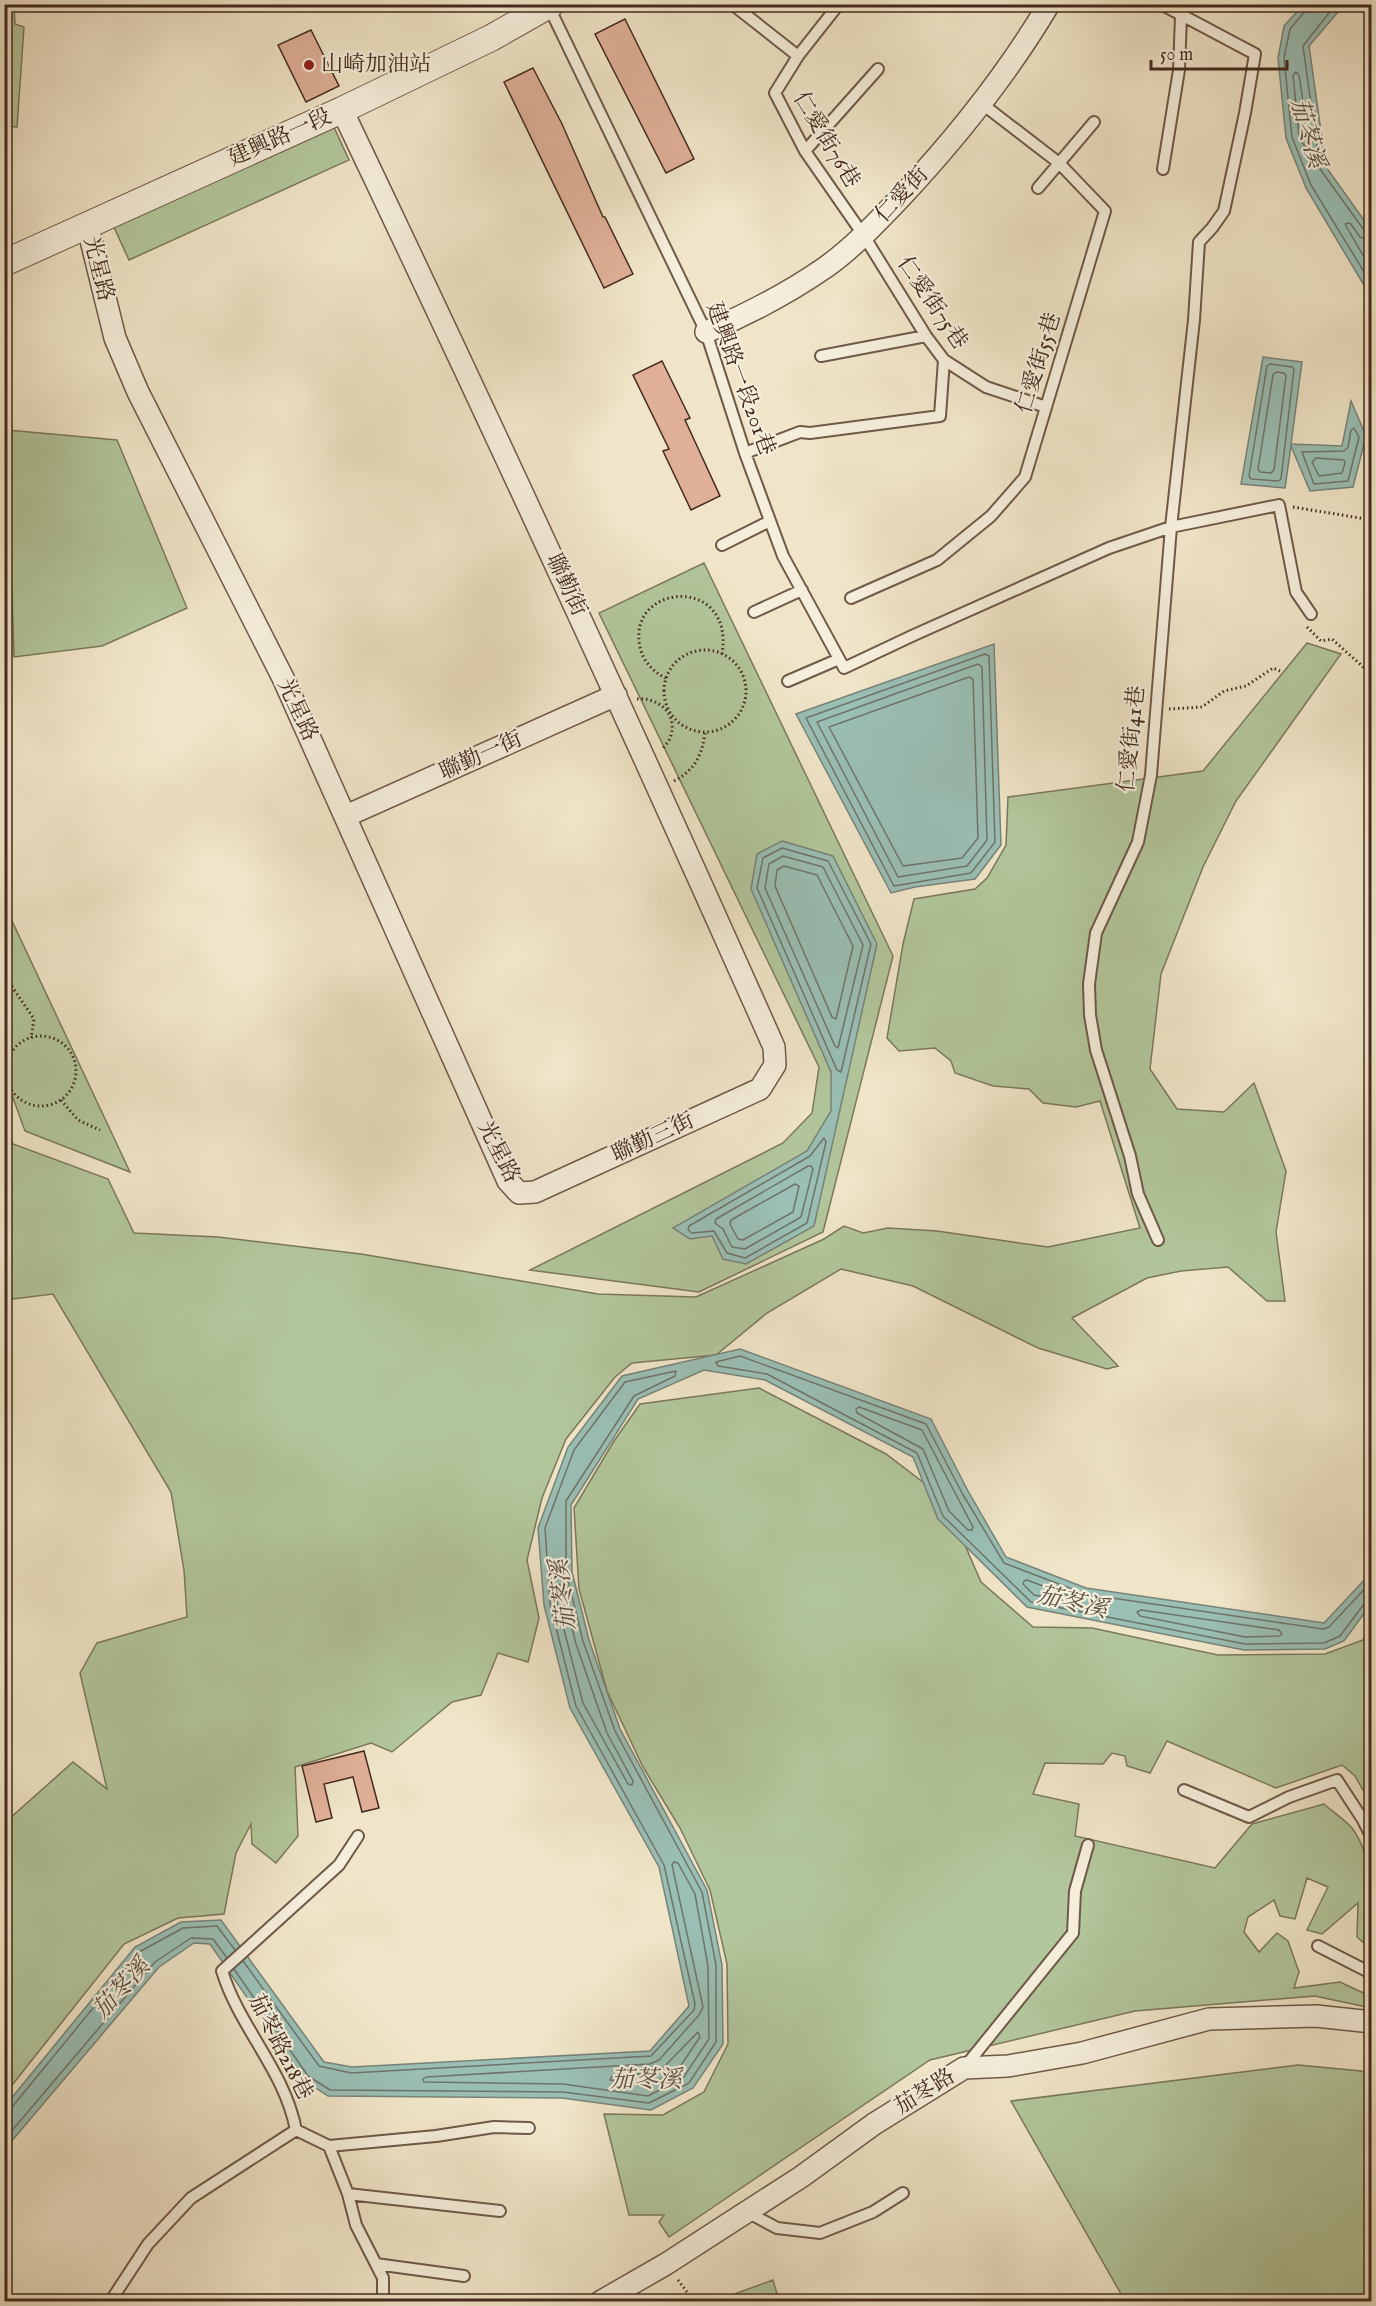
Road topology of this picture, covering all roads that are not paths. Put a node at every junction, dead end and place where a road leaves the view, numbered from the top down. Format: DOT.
graph roads {
  1 [pos="732,4"];
  2 [pos="839,4"];
  3 [pos="1048,4"];
  4 [pos="1161,4"];
  5 [pos="1184,4"];
  6 [pos="550,6"];
  7 [pos="1181,16"];
  8 [pos="798,56"];
  9 [pos="878,69"];
  10 [pos="981,103"];
  11 [pos="342,110"];
  12 [pos="1094,122"];
  13 [pos="805,151"];
  14 [pos="1059,163"];
  15 [pos="1163,169"];
  16 [pos="1038,188"];
  17 [pos="87,224"];
  18 [pos="864,236"];
  19 [pos="4,263"];
  20 [pos="706,332"];
  21 [pos="926,336"];
  22 [pos="821,356"];
  23 [pos="944,360"];
  24 [pos="1046,407"];
  25 [pos="745,453"];
  26 [pos="770,521"];
  27 [pos="1171,527"];
  28 [pos="722,545"];
  29 [pos="801,590"];
  30 [pos="851,598"];
  31 [pos="754,612"];
  32 [pos="1311,614"];
  33 [pos="842,664"];
  34 [pos="789,681"];
  35 [pos="619,700"];
  36 [pos="346,816"];
  37 [pos="775,1065"];
  38 [pos="519,1193"];
  39 [pos="1158,1240"];
  40 [pos="1184,1790"];
  41 [pos="358,1836"];
  42 [pos="1371,1839"];
  43 [pos="1088,1845"];
  44 [pos="1318,1946"];
  45 [pos="1371,1977"];
  46 [pos="1371,2022"];
  47 [pos="964,2068"];
  48 [pos="528,2128"];
  49 [pos="296,2130"];
  50 [pos="329,2146"];
  51 [pos="903,2193"];
  52 [pos="348,2194"];
  53 [pos="500,2211"];
  54 [pos="747,2212"];
  55 [pos="376,2264"];
  56 [pos="464,2276"];
  57 [pos="110,2301"];
  58 [pos="383,2301"];
  59 [pos="600,2301"];
  1 -- 8 [label="lane"];
  2 -- 8 [label="lane"];
  3 -- 10 [label="street, 仁愛街"];
  4 -- 7 [label="lane"];
  5 -- 7 [label="lane"];
  6 -- 11 [label="street, 建興路一段"];
  6 -- 20 [label="lane, 建興路一段201巷"];
  7 -- 15 [label="lane"];
  7 -- 27 [label="lane, 仁愛街41巷"];
  8 -- 13 [label="lane, 仁愛街76巷"];
  9 -- 13 [label="lane"];
  10 -- 14 [label="lane, 仁愛街55巷"];
  10 -- 18 [label="street, 仁愛街"];
  11 -- 17 [label="street, 建興路一段"];
  11 -- 35 [label="street, 聯勤街"];
  12 -- 14 [label="lane"];
  13 -- 18 [label="lane, 仁愛街76巷"];
  14 -- 16 [label="lane"];
  14 -- 24 [label="lane, 仁愛街55巷"];
  17 -- 19 [label="street, 建興路一段"];
  17 -- 36 [label="street, 光星路"];
  18 -- 20 [label="street, 仁愛街"];
  18 -- 21 [label="lane, 仁愛街75巷"];
  20 -- 25 [label="lane, 建興路一段201巷"];
  21 -- 22 [label="lane"];
  21 -- 23 [label="lane, 仁愛街75巷"];
  23 -- 24 [label="lane, 仁愛街75巷"];
  23 -- 25 [label="lane"];
  24 -- 30 [label="lane, 仁愛街55巷"];
  25 -- 26 [label="lane, 建興路一段201巷"];
  26 -- 28 [label="lane"];
  26 -- 29 [label="lane, 建興路一段201巷"];
  27 -- 32 [label="lane"];
  27 -- 33 [label="lane"];
  27 -- 39 [label="lane, 仁愛街41巷"];
  29 -- 31 [label="lane"];
  29 -- 33 [label="lane, 建興路一段201巷"];
  33 -- 34 [label="lane"];
  35 -- 36 [label="street, 聯勤一街"];
  35 -- 37 [label="street, 聯勤街"];
  36 -- 38 [label="street, 光星路"];
  37 -- 38 [label="street, 聯勤三街"];
  40 -- 42 [label="lane"];
  41 -- 49 [label="lane, 茄苳路218巷"];
  43 -- 47 [label="lane"];
  44 -- 45 [label="lane"];
  46 -- 47 [label="street, 茄苳路"];
  47 -- 54 [label="street, 茄苳路"];
  48 -- 50 [label="lane"];
  49 -- 50 [label="lane, 茄苳路218巷"];
  49 -- 57 [label="lane"];
  50 -- 52 [label="lane"];
  51 -- 54 [label="lane"];
  52 -- 53 [label="lane"];
  52 -- 55 [label="lane"];
  54 -- 59 [label="street, 茄苳路"];
  55 -- 56 [label="lane"];
  55 -- 58 [label="lane"];
}
